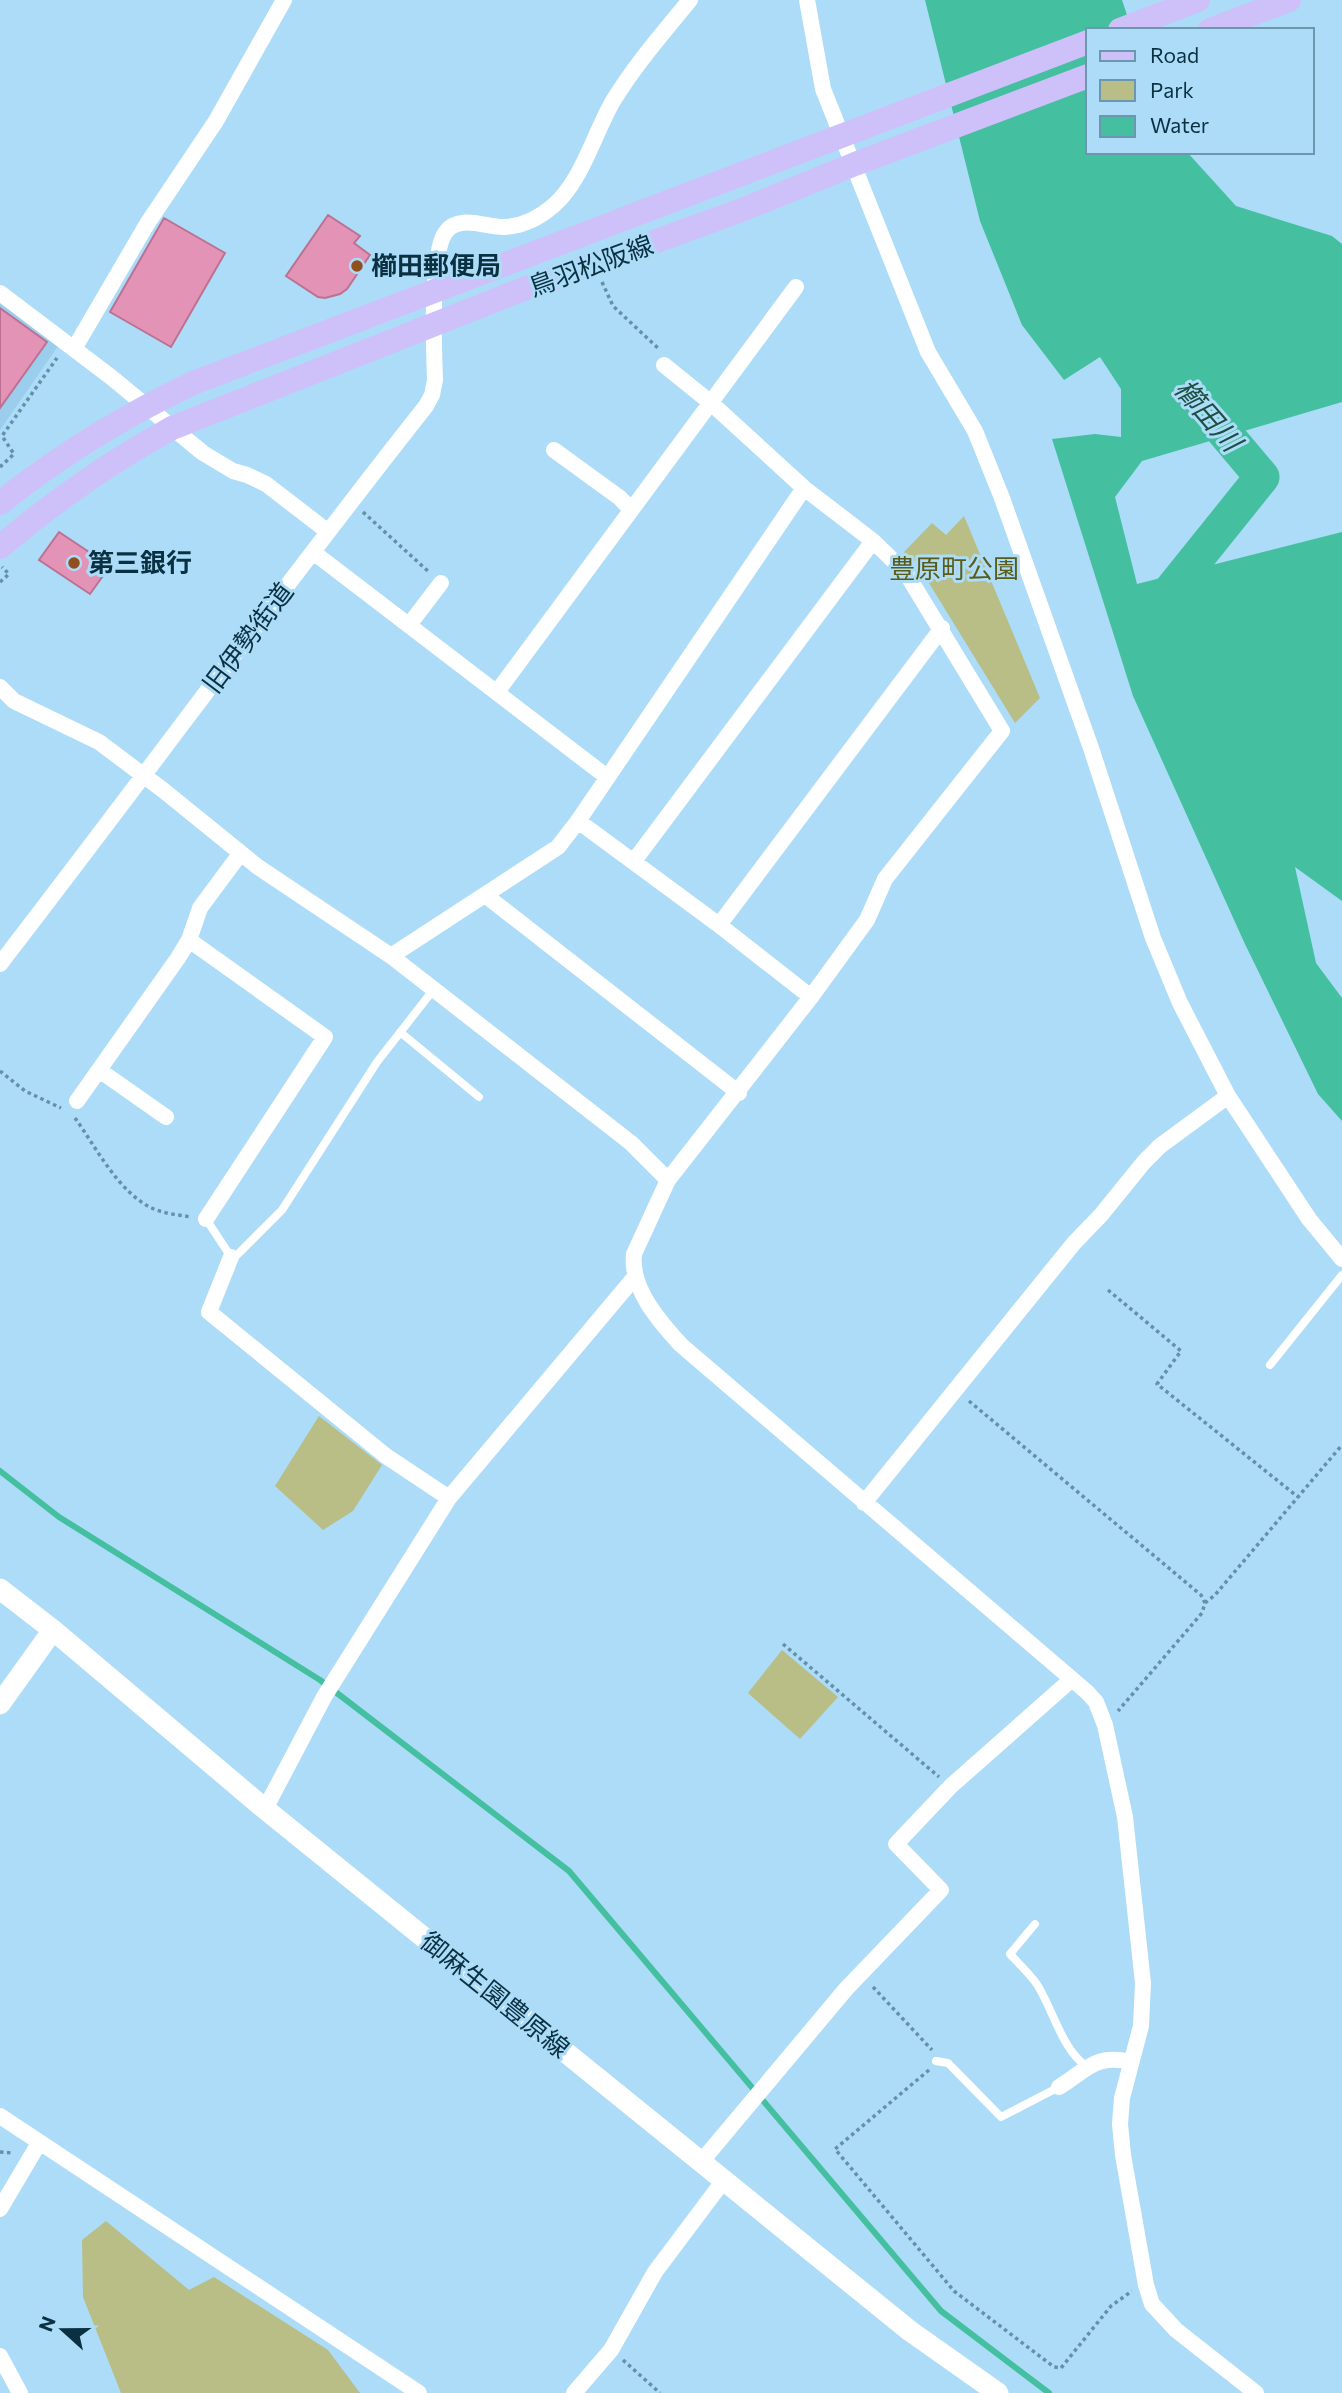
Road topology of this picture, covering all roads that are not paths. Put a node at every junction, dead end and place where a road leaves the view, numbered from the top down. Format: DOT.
graph roads {
  1 [pos="284,0"];
  2 [pos="690,0"];
  3 [pos="807,0"];
  4 [pos="1198,0"];
  5 [pos="1289,0"];
  6 [pos="1125,28"];
  7 [pos="1215,28"];
  8 [pos="1086,43"];
  9 [pos="1086,77"];
  10 [pos="854,131"];
  11 [pos="866,160"];
  12 [pos="796,287"];
  13 [pos="435,290"];
  14 [pos="0,293"];
  15 [pos="434,325"];
  16 [pos="74,349"];
  17 [pos="664,365"];
  18 [pos="711,403"];
  19 [pos="145,406"];
  20 [pos="172,428"];
  21 [pos="554,450"];
  22 [pos="804,488"];
  23 [pos="0,503"];
  24 [pos="631,510"];
  25 [pos="327,531"];
  26 [pos="873,541"];
  27 [pos="0,547"];
  28 [pos="313,552"];
  29 [pos="441,583"];
  30 [pos="409,625"];
  31 [pos="942,628"];
  32 [pos="0,687"];
  33 [pos="496,692"];
  34 [pos="145,776"];
  35 [pos="607,778"];
  36 [pos="578,821"];
  37 [pos="240,854"];
  38 [pos="634,861"];
  39 [pos="485,895"];
  40 [pos="719,925"];
  41 [pos="190,940"];
  42 [pos="391,956"];
  43 [pos="0,964"];
  44 [pos="434,989"];
  45 [pos="811,997"];
  46 [pos="400,1032"];
  47 [pos="99,1070"];
  48 [pos="738,1093"];
  49 [pos="1227,1096"];
  50 [pos="479,1097"];
  51 [pos="77,1101"];
  52 [pos="166,1117"];
  53 [pos="668,1180"];
  54 [pos="206,1219"];
  55 [pos="231,1257"];
  56 [pos="1342,1259"];
  57 [pos="1342,1275"];
  58 [pos="634,1278"];
  59 [pos="1270,1365"];
  60 [pos="449,1498"];
  61 [pos="864,1503"];
  62 [pos="0,1589"];
  63 [pos="53,1630"];
  64 [pos="1072,1679"];
  65 [pos="0,1704"];
  66 [pos="265,1809"];
  67 [pos="1035,1924"];
  68 [pos="936,2061"];
  69 [pos="1131,2062"];
  70 [pos="1089,2068"];
  71 [pos="1059,2087"];
  72 [pos="0,2116"];
  73 [pos="39,2143"];
  74 [pos="701,2162"];
  75 [pos="724,2180"];
  76 [pos="0,2209"];
  77 [pos="0,2356"];
  78 [pos="20,2393"];
  79 [pos="419,2393"];
  80 [pos="574,2393"];
  81 [pos="998,2393"];
  82 [pos="1256,2393"];
  1 -- 16 [label="street"];
  2 -- 13 [label="street, 旧伊勢街道"];
  3 -- 10 [label="street"];
  4 -- 6 [label="main road"];
  5 -- 7 [label="main road"];
  8 -- 10 [label="main road, 鳥羽松阪線"];
  9 -- 11 [label="main road, 鳥羽松阪線"];
  10 -- 11 [label="street"];
  10 -- 13 [label="main road, 鳥羽松阪線"];
  11 -- 15 [label="main road, 鳥羽松阪線"];
  11 -- 49 [label="street"];
  12 -- 18 [label="street"];
  13 -- 15 [label="street, 旧伊勢街道"];
  13 -- 19 [label="main road, 鳥羽松阪線"];
  14 -- 16 [label="street"];
  15 -- 20 [label="main road, 鳥羽松阪線"];
  15 -- 25 [label="street, 旧伊勢街道"];
  16 -- 19 [label="street"];
  17 -- 18 [label="street"];
  18 -- 22 [label="street"];
  18 -- 24 [label="street"];
  19 -- 20 [label="street"];
  19 -- 23 [label="main road, 鳥羽松阪線"];
  20 -- 25 [label="street"];
  20 -- 27 [label="main road, 鳥羽松阪線"];
  21 -- 24 [label="street"];
  22 -- 26 [label="street"];
  22 -- 35 [label="street"];
  24 -- 33 [label="street"];
  25 -- 28 [label="street, 旧伊勢街道"];
  26 -- 31 [label="street"];
  26 -- 38 [label="street"];
  28 -- 30 [label="street"];
  28 -- 34 [label="street, 旧伊勢街道"];
  29 -- 30 [label="street"];
  30 -- 33 [label="street"];
  31 -- 40 [label="street"];
  31 -- 45 [label="street"];
  32 -- 34 [label="street"];
  33 -- 35 [label="street"];
  34 -- 37 [label="street"];
  34 -- 43 [label="street, 旧伊勢街道"];
  35 -- 36 [label="street"];
  36 -- 38 [label="street"];
  36 -- 39 [label="street"];
  37 -- 41 [label="street"];
  37 -- 42 [label="street"];
  38 -- 40 [label="street"];
  39 -- 42 [label="street"];
  39 -- 48 [label="street"];
  40 -- 45 [label="street"];
  41 -- 47 [label="street"];
  41 -- 54 [label="street"];
  42 -- 44 [label="street"];
  44 -- 46 [label="lane"];
  44 -- 53 [label="street"];
  45 -- 48 [label="street"];
  46 -- 50 [label="lane"];
  46 -- 55 [label="lane"];
  47 -- 51 [label="street"];
  47 -- 52 [label="street"];
  48 -- 53 [label="street"];
  49 -- 56 [label="street"];
  49 -- 61 [label="street"];
  53 -- 58 [label="street"];
  54 -- 55 [label="lane"];
  55 -- 60 [label="street"];
  57 -- 59 [label="lane"];
  58 -- 60 [label="street"];
  58 -- 61 [label="street"];
  60 -- 66 [label="street"];
  61 -- 64 [label="street"];
  62 -- 63 [label="main road, 御麻生園豊原線"];
  63 -- 65 [label="main road"];
  63 -- 66 [label="main road, 御麻生園豊原線"];
  64 -- 69 [label="street"];
  64 -- 74 [label="street"];
  66 -- 74 [label="main road, 御麻生園豊原線"];
  67 -- 70 [label="lane"];
  68 -- 71 [label="lane"];
  69 -- 70 [label="street"];
  69 -- 82 [label="street"];
  70 -- 71 [label="street"];
  72 -- 73 [label="street"];
  73 -- 76 [label="street"];
  73 -- 79 [label="street"];
  74 -- 75 [label="main road, 御麻生園豊原線"];
  75 -- 80 [label="street"];
  75 -- 81 [label="main road, 御麻生園豊原線"];
  77 -- 78 [label="street"];
}
